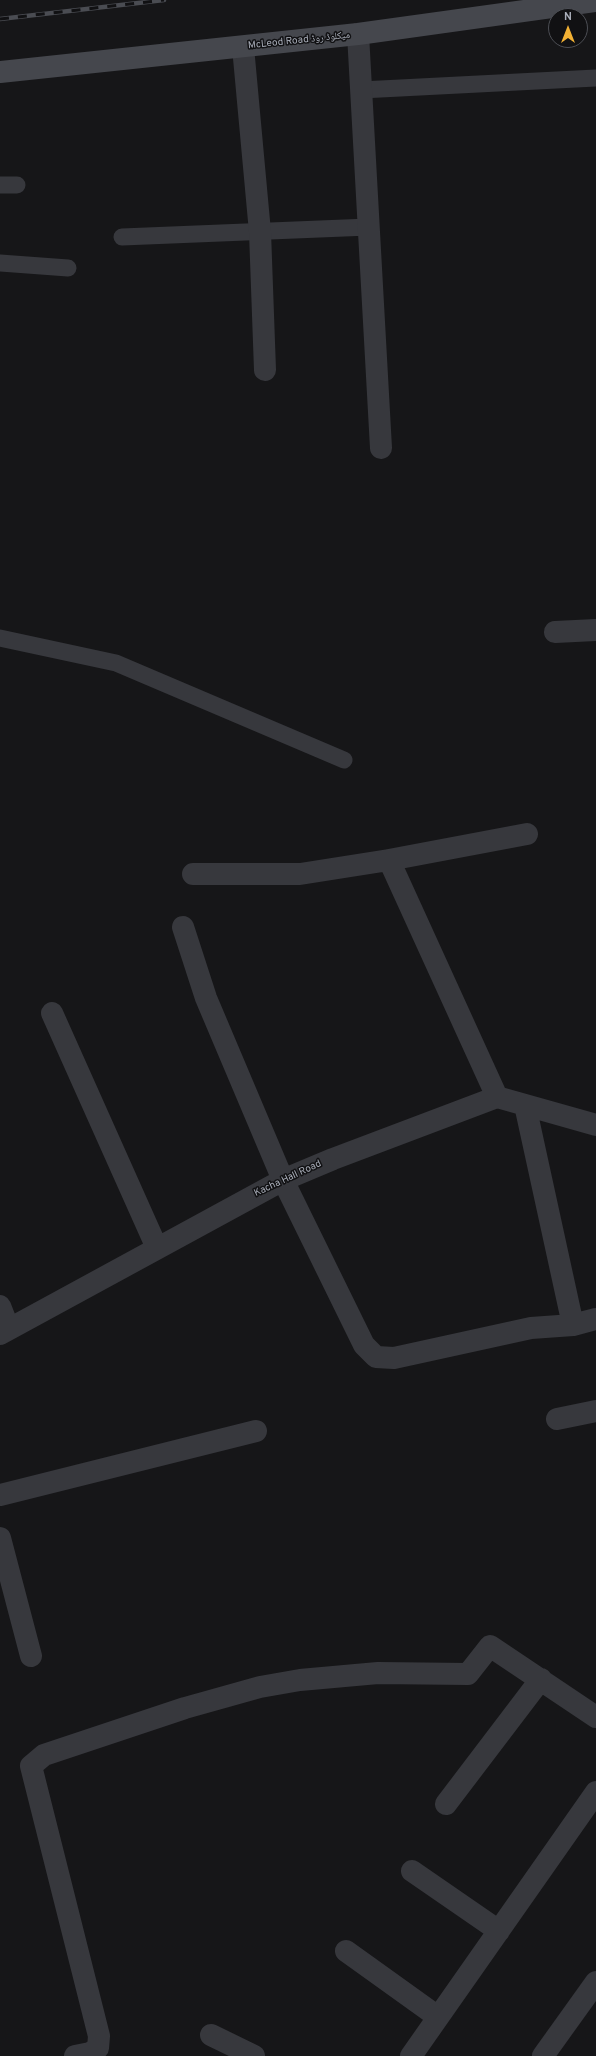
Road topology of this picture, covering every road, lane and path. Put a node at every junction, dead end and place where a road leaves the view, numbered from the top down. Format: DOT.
graph roads {
  1 [pos="596,1"];
  2 [pos="358,34"];
  3 [pos="243,47"];
  4 [pos="0,72"];
  5 [pos="596,78"];
  6 [pos="361,90"];
  7 [pos="369,227"];
  8 [pos="260,232"];
  9 [pos="122,237"];
  10 [pos="0,263"];
  11 [pos="68,268"];
  12 [pos="265,370"];
  13 [pos="381,448"];
  14 [pos="596,630"];
  15 [pos="555,632"];
  16 [pos="0,638"];
  17 [pos="344,760"];
  18 [pos="527,834"];
  19 [pos="389,860"];
  20 [pos="193,874"];
  21 [pos="183,927"];
  22 [pos="52,1013"];
  23 [pos="497,1097"];
  24 [pos="525,1105"];
  25 [pos="596,1125"];
  26 [pos="283,1180"];
  27 [pos="157,1248"];
  28 [pos="0,1306"];
  29 [pos="596,1319"];
  30 [pos="573,1325"];
  31 [pos="4,1332"];
  32 [pos="596,1411"];
  33 [pos="557,1419"];
  34 [pos="256,1431"];
  35 [pos="0,1495"];
  36 [pos="0,1538"];
  37 [pos="31,1656"];
  38 [pos="541,1679"];
  39 [pos="596,1717"];
  40 [pos="596,1792"];
  41 [pos="446,1804"];
  42 [pos="412,1871"];
  43 [pos="499,1931"];
  44 [pos="346,1951"];
  45 [pos="596,1982"];
  46 [pos="438,2017"];
  47 [pos="211,2035"];
  48 [pos="75,2056"];
  49 [pos="254,2056"];
  50 [pos="411,2056"];
  51 [pos="543,2056"];
  1 -- 2 [label="main road, McLeod Road میکلوڈ روڈ"];
  2 -- 3 [label="main road, McLeod Road میکلوڈ روڈ"];
  2 -- 6 [label="street"];
  3 -- 4 [label="main road, McLeod Road میکلوڈ روڈ"];
  3 -- 8 [label="street"];
  5 -- 6 [label="lane"];
  6 -- 7 [label="street"];
  7 -- 8 [label="lane"];
  7 -- 13 [label="street"];
  8 -- 9 [label="lane"];
  8 -- 12 [label="street"];
  10 -- 11 [label="lane"];
  14 -- 15 [label="street"];
  16 -- 17 [label="lane"];
  18 -- 19 [label="street"];
  19 -- 20 [label="street"];
  19 -- 23 [label="street"];
  21 -- 26 [label="street"];
  22 -- 27 [label="street"];
  23 -- 24 [label="street"];
  23 -- 26 [label="street, Kacha Hall Road"];
  24 -- 25 [label="street"];
  24 -- 30 [label="street"];
  26 -- 27 [label="street, Kacha Hall Road"];
  26 -- 30 [label="street"];
  27 -- 31 [label="street, Kacha Hall Road"];
  28 -- 31 [label="street"];
  29 -- 30 [label="street"];
  32 -- 33 [label="street"];
  34 -- 35 [label="street"];
  36 -- 37 [label="street"];
  38 -- 39 [label="street"];
  38 -- 41 [label="street"];
  38 -- 48 [label="street"];
  40 -- 43 [label="street"];
  42 -- 43 [label="street"];
  43 -- 46 [label="street"];
  44 -- 46 [label="street"];
  45 -- 51 [label="street"];
  46 -- 50 [label="street"];
  47 -- 49 [label="street"];
}
